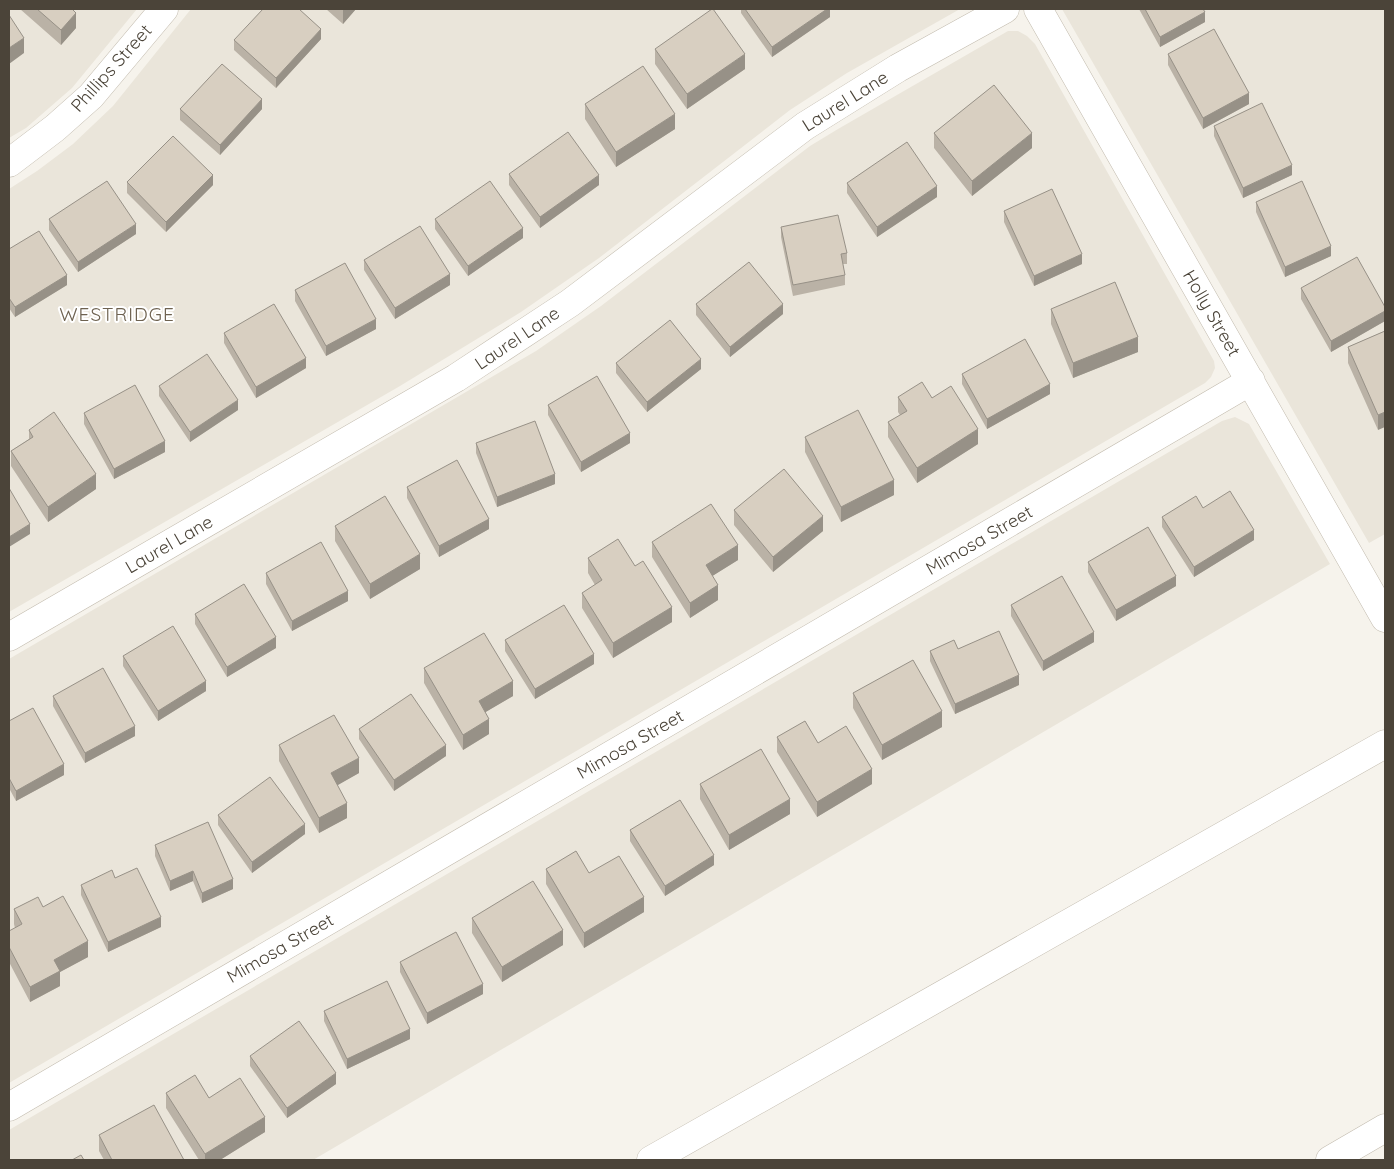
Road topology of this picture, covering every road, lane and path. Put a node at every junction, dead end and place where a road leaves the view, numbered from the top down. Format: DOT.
graph roads {
  1 [pos="164,9"];
  2 [pos="1005,9"];
  3 [pos="1038,9"];
  4 [pos="9,163"];
  5 [pos="1251,381"];
  6 [pos="1385,618"];
  7 [pos="9,636"];
  8 [pos="1385,744"];
  9 [pos="9,1107"];
  10 [pos="1385,1128"];
  11 [pos="651,1160"];
  12 [pos="1330,1160"];
  1 -- 4 [label="street, Phillips Street"];
  2 -- 7 [label="street, Laurel Lane"];
  3 -- 5 [label="street, Holly Street"];
  5 -- 6 [label="street, Holly Street"];
  5 -- 9 [label="street, Mimosa Street"];
  8 -- 11 [label="street"];
  10 -- 12 [label="street"];
}
